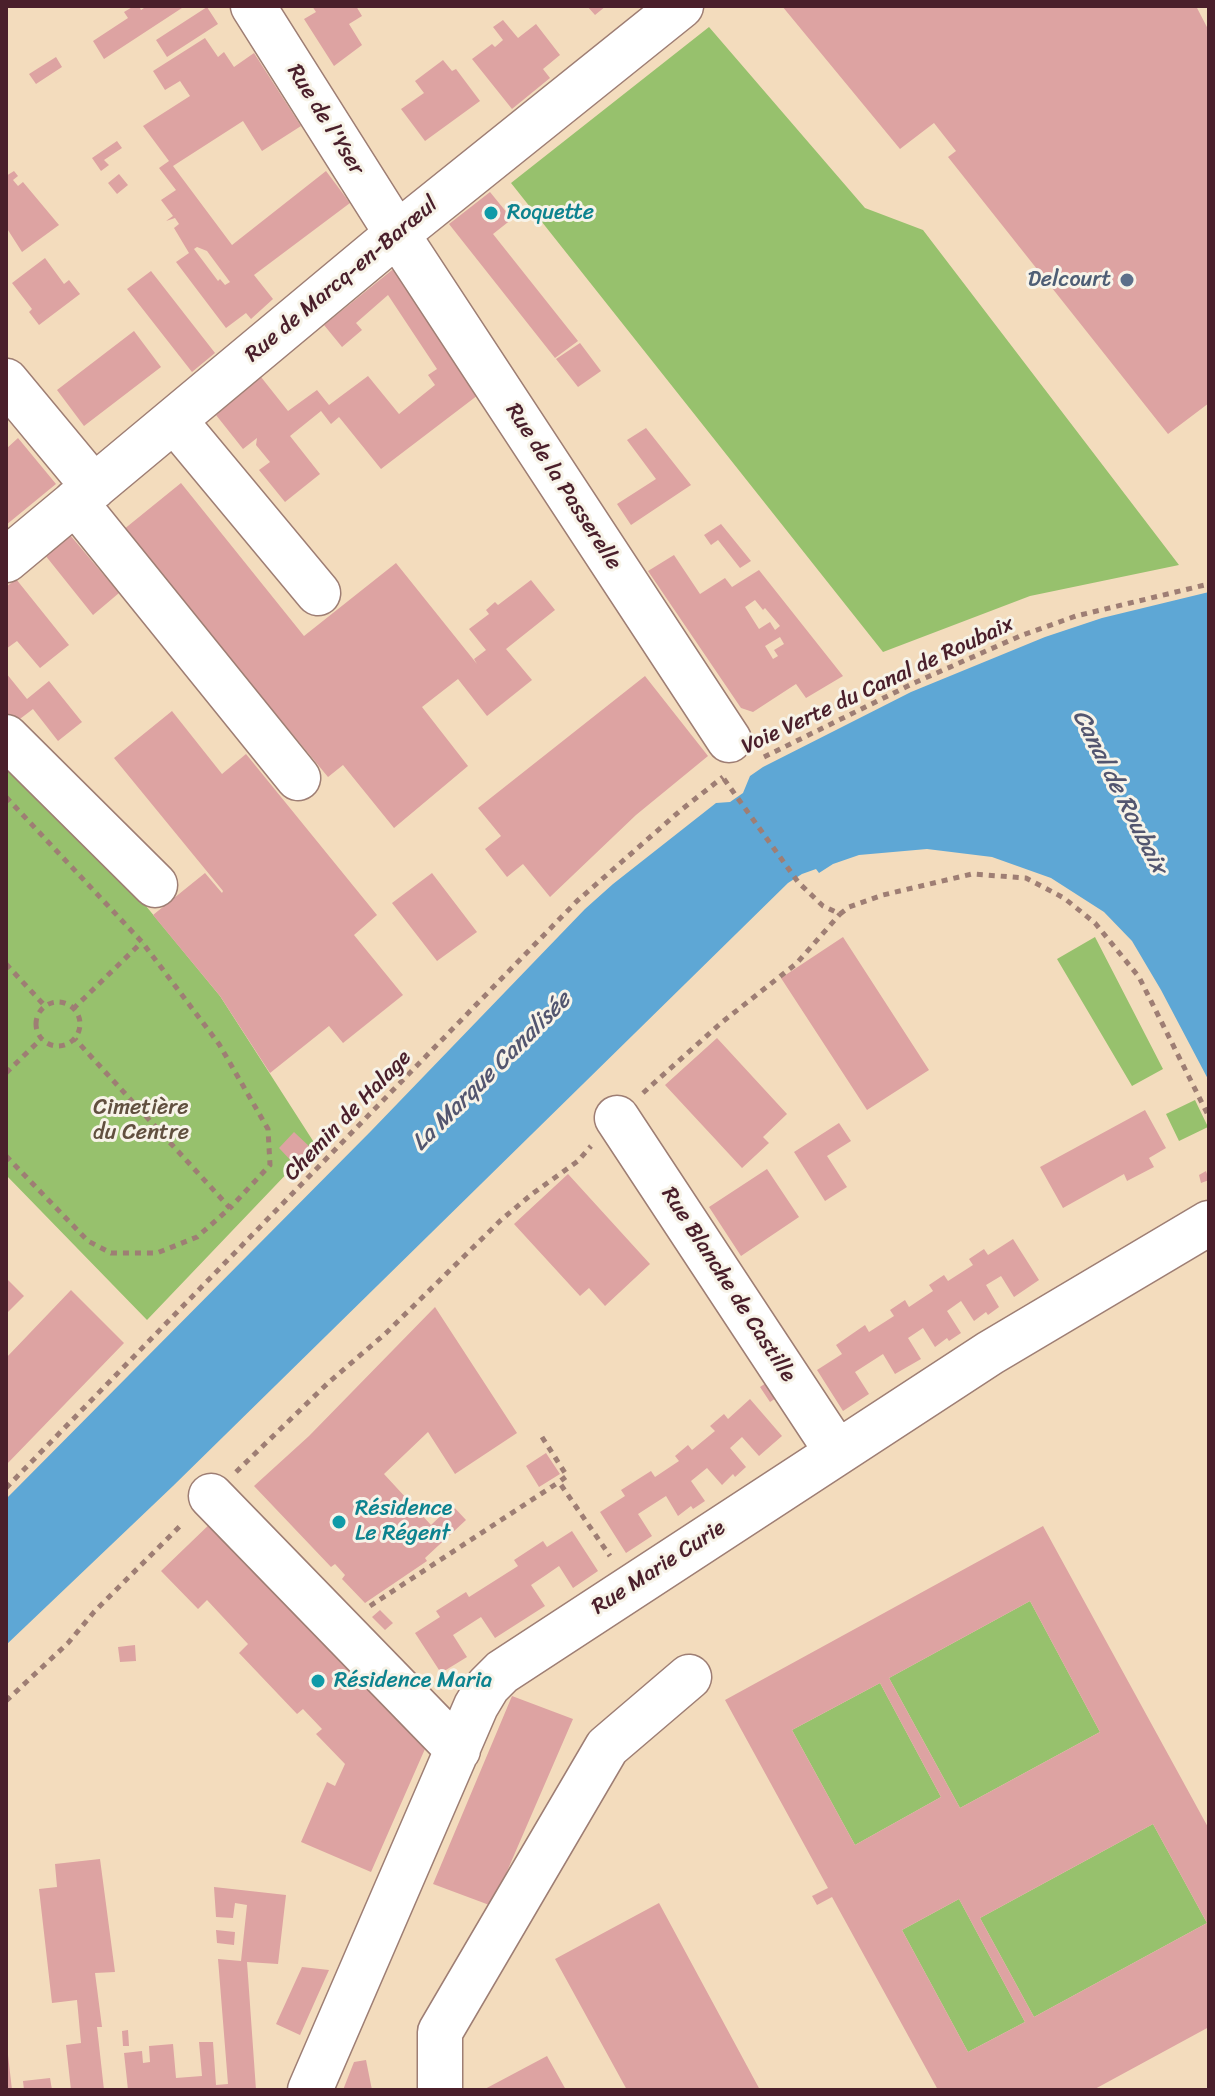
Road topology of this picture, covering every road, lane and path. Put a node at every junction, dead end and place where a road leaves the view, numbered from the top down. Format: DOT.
graph roads {
  1 [pos="253,6"];
  2 [pos="681,6"];
  3 [pos="397,234"];
  4 [pos="6,381"];
  5 [pos="174,420"];
  6 [pos="84,494"];
  7 [pos="6,560"];
  8 [pos="1209,584"];
  9 [pos="318,593"];
  10 [pos="6,737"];
  11 [pos="735,763"];
  12 [pos="298,778"];
  13 [pos="6,797"];
  14 [pos="155,885"];
  15 [pos="840,914"];
  16 [pos="142,942"];
  17 [pos="6,964"];
  18 [pos="45,1006"];
  19 [pos="73,1009"];
  20 [pos="41,1039"];
  21 [pos="75,1039"];
  22 [pos="6,1073"];
  23 [pos="1209,1117"];
  24 [pos="617,1118"];
  25 [pos="6,1156"];
  26 [pos="230,1208"];
  27 [pos="1209,1223"];
  28 [pos="542,1437"];
  29 [pos="837,1452"];
  30 [pos="559,1482"];
  31 [pos="6,1488"];
  32 [pos="211,1496"];
  33 [pos="631,1587"];
  34 [pos="339,1627"];
  35 [pos="689,1677"];
  36 [pos="6,1701"];
  37 [pos="458,1750"];
  38 [pos="310,2090"];
  39 [pos="440,2090"];
  1 -- 3 [label="street, Rue de l'Yser"];
  2 -- 3 [label="street, Rue de Marcq-en-Barœul"];
  3 -- 5 [label="street, Rue de Marcq-en-Barœul"];
  3 -- 11 [label="street, Rue de la Passerelle"];
  4 -- 6 [label="street"];
  5 -- 6 [label="street, Rue de Marcq-en-Barœul"];
  5 -- 9 [label="street"];
  6 -- 7 [label="street, Rue de Marcq-en-Barœul"];
  6 -- 12 [label="street"];
  8 -- 11 [label="path, Voie Verte du Canal de Roubaix"];
  10 -- 14 [label="street"];
  11 -- 15 [label="path, Voie Verte du Canal de Roubaix"];
  11 -- 31 [label="path, Chemin de Halage"];
  13 -- 16 [label="path"];
  15 -- 23 [label="path"];
  15 -- 24 [label="path"];
  16 -- 19 [label="path"];
  16 -- 26 [label="path"];
  17 -- 18 [label="path"];
  18 -- 19 [label="path"];
  18 -- 20 [label="path"];
  19 -- 21 [label="path"];
  20 -- 21 [label="path"];
  20 -- 22 [label="path"];
  21 -- 26 [label="path"];
  24 -- 29 [label="street, Rue Blanche de Castille"];
  24 -- 32 [label="path"];
  25 -- 26 [label="path"];
  27 -- 29 [label="street, Rue Marie Curie"];
  28 -- 30 [label="path"];
  29 -- 33 [label="street, Rue Marie Curie"];
  30 -- 33 [label="path"];
  30 -- 34 [label="path"];
  32 -- 34 [label="street"];
  32 -- 36 [label="path"];
  33 -- 37 [label="street, Rue Marie Curie"];
  34 -- 37 [label="street"];
  35 -- 39 [label="street"];
  37 -- 38 [label="street, Rue Marie Curie"];
}
